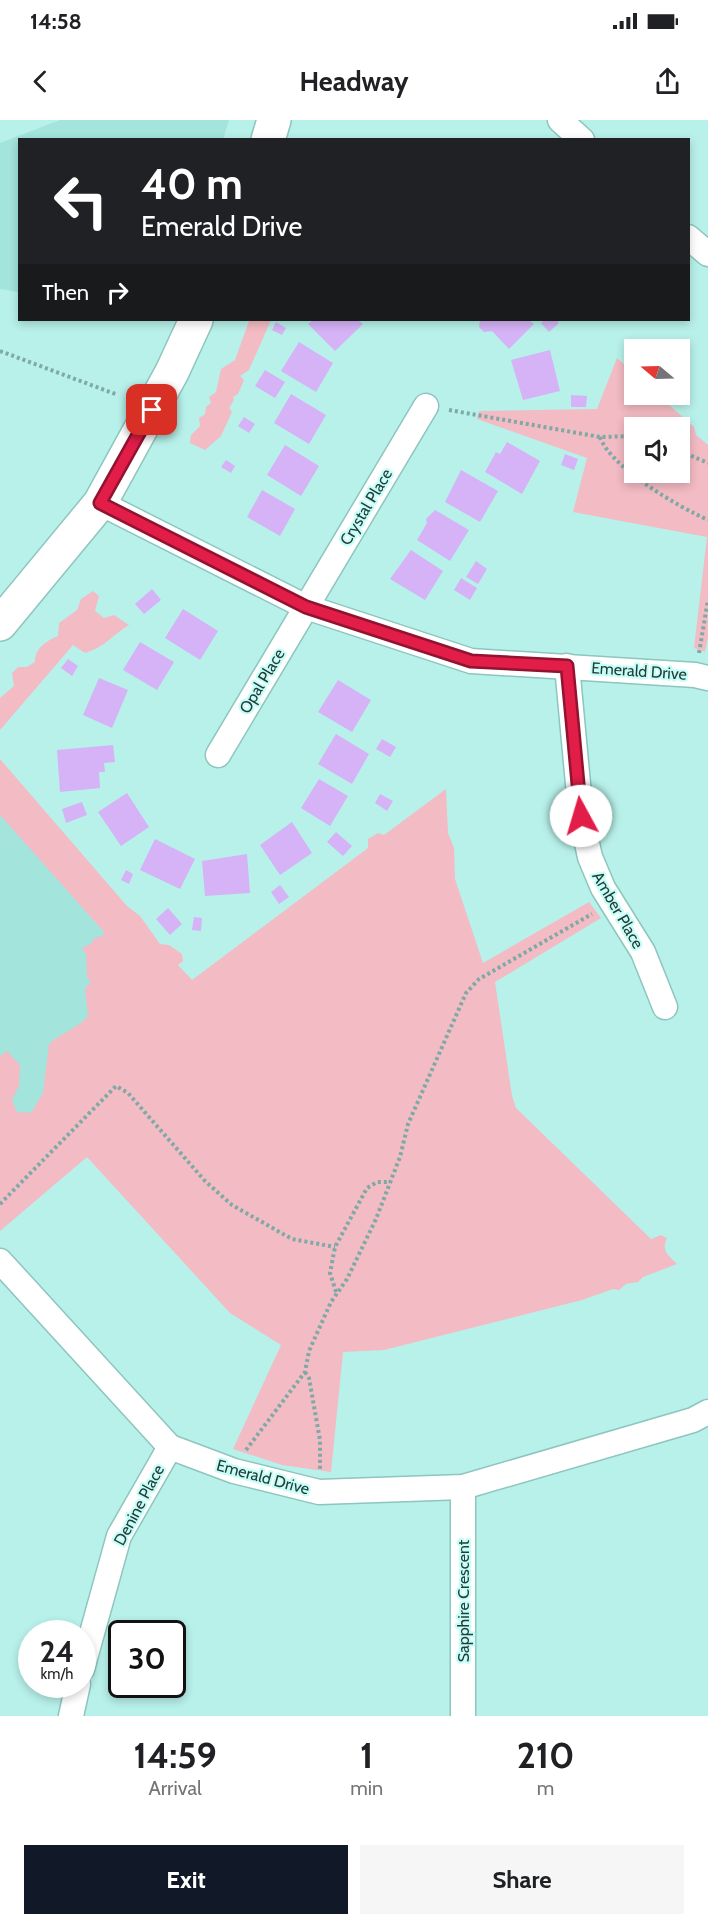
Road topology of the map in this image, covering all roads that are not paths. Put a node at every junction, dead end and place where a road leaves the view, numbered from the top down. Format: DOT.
graph roads {
  1 [pos="274,120"];
  2 [pos="560,120"];
  3 [pos="269,138"];
  4 [pos="580,138"];
  5 [pos="690,239"];
  6 [pos="708,254"];
  7 [pos="196,321"];
  8 [pos="426,406"];
  9 [pos="100,503"];
  10 [pos="306,607"];
  11 [pos="0,624"];
  12 [pos="567,666"];
  13 [pos="701,676"];
  14 [pos="218,755"];
  15 [pos="665,1007"];
  16 [pos="2,1268"];
  17 [pos="708,1412"];
  18 [pos="170,1447"];
  19 [pos="463,1487"];
  20 [pos="96,1620"];
  21 [pos="74,1698"];
  22 [pos="70,1716"];
  23 [pos="463,1716"];
  1 -- 3 [label="main road"];
  2 -- 4 [label="street"];
  5 -- 6 [label="street"];
  7 -- 9 [label="main road"];
  8 -- 10 [label="street, Crystal Place"];
  9 -- 10 [label="street, Emerald Drive"];
  9 -- 11 [label="main road"];
  10 -- 12 [label="street, Emerald Drive"];
  10 -- 14 [label="street, Opal Place"];
  12 -- 13 [label="street, Emerald Drive"];
  12 -- 15 [label="street, Amber Place"];
  16 -- 18 [label="street, Emerald Drive"];
  17 -- 19 [label="street, Emerald Drive"];
  18 -- 19 [label="street, Emerald Drive"];
  18 -- 20 [label="street, Denine Place"];
  19 -- 23 [label="street, Sapphire Crescent"];
  21 -- 22 [label="street"];
}
